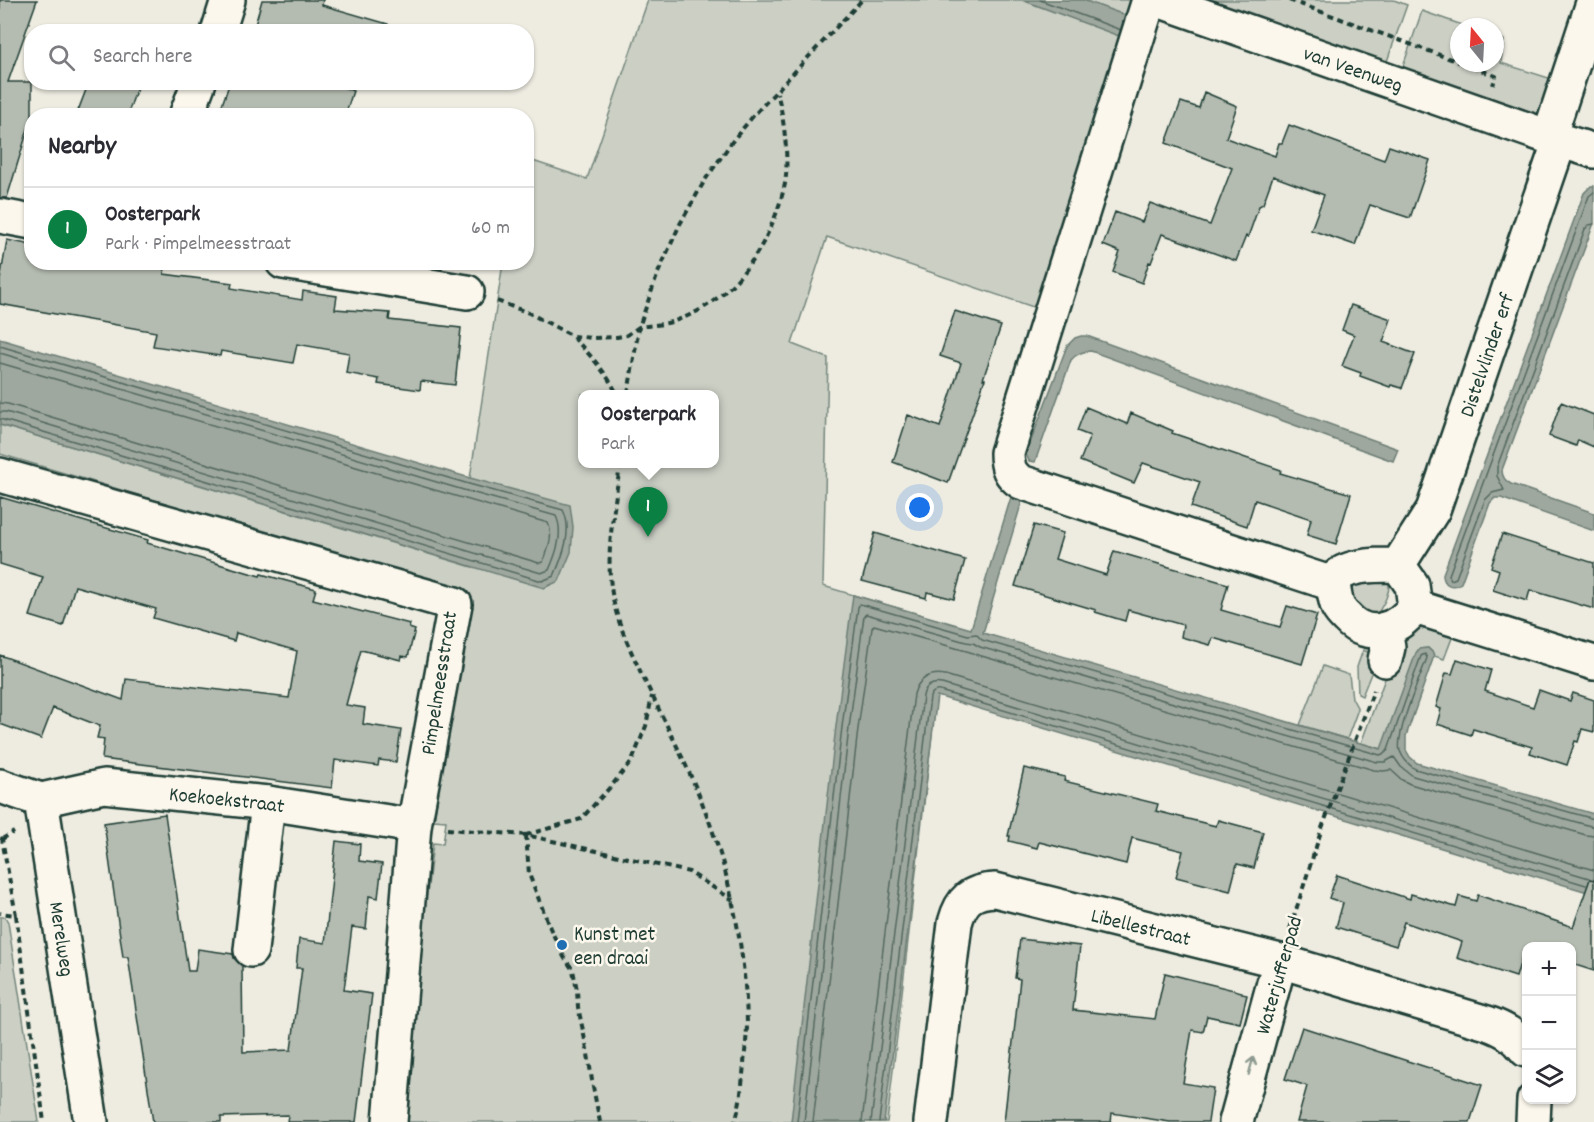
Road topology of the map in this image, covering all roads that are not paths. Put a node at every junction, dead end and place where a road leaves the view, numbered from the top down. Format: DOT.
graph roads {
  1 [pos="1149,0"];
  2 [pos="1158,0"];
  3 [pos="1594,0"];
  4 [pos="1201,7"];
  5 [pos="196,90"];
  6 [pos="189,108"];
  7 [pos="1555,138"];
  8 [pos="1594,151"];
  9 [pos="0,216"];
  10 [pos="24,220"];
  11 [pos="332,270"];
  12 [pos="467,292"];
  13 [pos="0,475"];
  14 [pos="1398,565"];
  15 [pos="1333,584"];
  16 [pos="1415,607"];
  17 [pos="1594,663"];
  18 [pos="0,786"];
  19 [pos="40,800"];
  20 [pos="268,803"];
  21 [pos="414,826"];
  22 [pos="251,950"];
  23 [pos="1280,961"];
  24 [pos="1522,1044"];
  25 [pos="1534,1104"];
  26 [pos="91,1122"];
  27 [pos="390,1122"];
  28 [pos="931,1122"];
  29 [pos="1236,1122"];
  30 [pos="1533,1122"];
  1 -- 15 [label="street"];
  2 -- 4 [label="street, van Veenweg"];
  3 -- 7 [label="street"];
  4 -- 7 [label="street, van Veenweg"];
  5 -- 6 [label="street"];
  7 -- 8 [label="street, van Veenweg"];
  7 -- 14 [label="street, Distelvlinder erf"];
  9 -- 10 [label="street"];
  11 -- 12 [label="street"];
  13 -- 21 [label="street, Pimpelmeesstraat"];
  14 -- 15 [label="street"];
  14 -- 16 [label="street"];
  15 -- 16 [label="street"];
  16 -- 17 [label="street"];
  18 -- 19 [label="street"];
  19 -- 20 [label="street, Koekoekstraat"];
  19 -- 26 [label="street, Merelweg"];
  20 -- 21 [label="street, Koekoekstraat"];
  20 -- 22 [label="street"];
  21 -- 27 [label="street, Pimpelmeesstraat"];
  23 -- 24 [label="street, Libellestraat"];
  23 -- 28 [label="street, Libellestraat"];
  29 -- 23 [label="street, Waterjufferpad, one-way"];
  25 -- 30 [label="street"];
}
